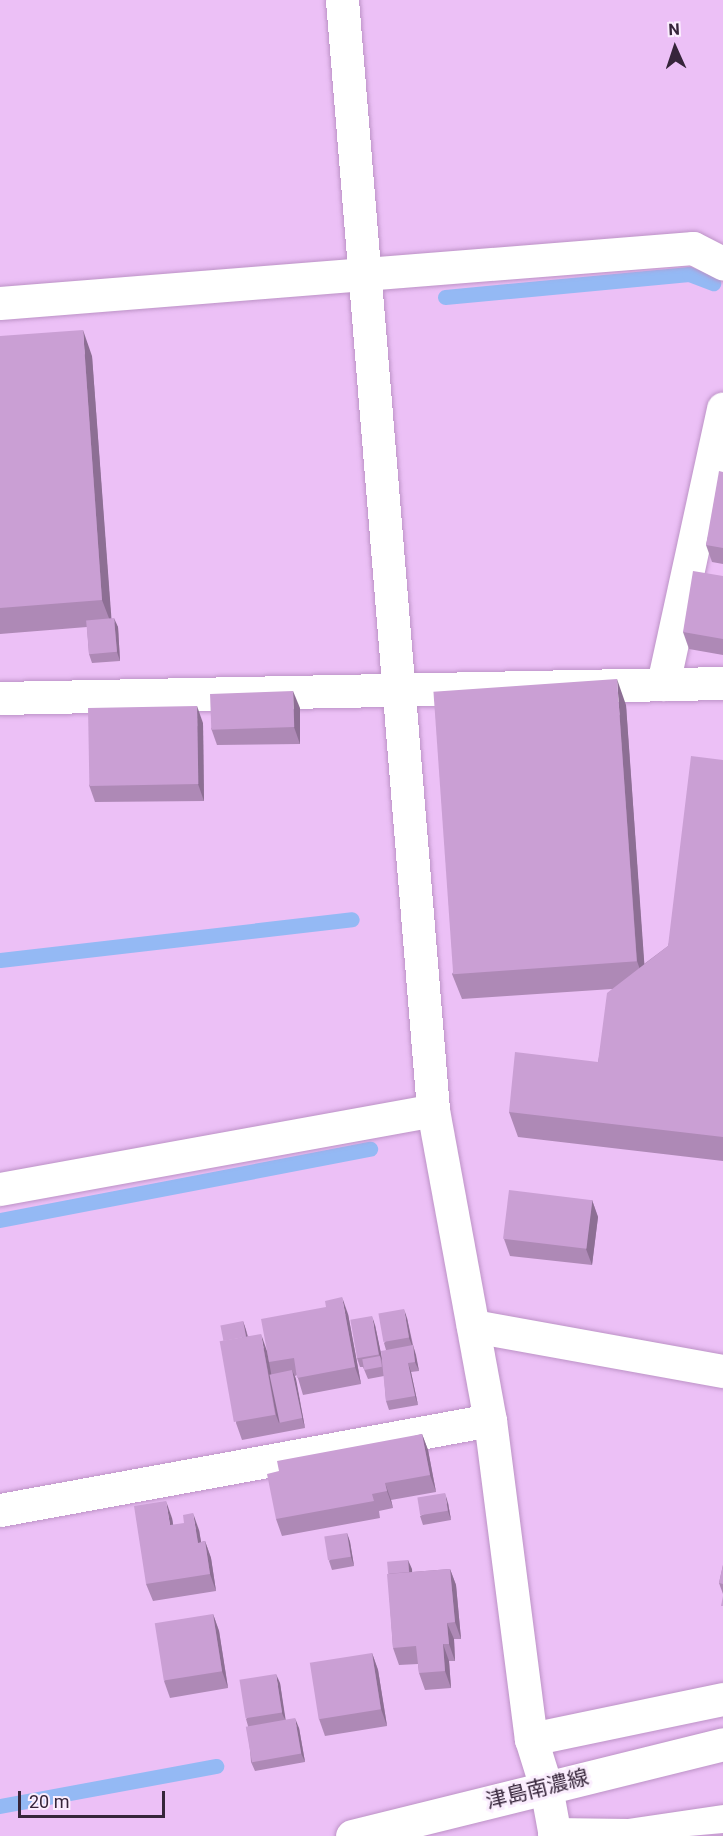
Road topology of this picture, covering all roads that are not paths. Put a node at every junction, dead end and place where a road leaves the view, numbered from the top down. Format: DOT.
graph roads {
  1 [pos="342,0"];
  2 [pos="723,263"];
  3 [pos="365,274"];
  4 [pos="0,303"];
  5 [pos="723,408"];
  6 [pos="723,683"];
  7 [pos="663,684"];
  8 [pos="400,691"];
  9 [pos="0,698"];
  10 [pos="433,1110"];
  11 [pos="0,1189"];
  12 [pos="473,1326"];
  13 [pos="723,1371"];
  14 [pos="490,1420"];
  15 [pos="0,1510"];
  16 [pos="723,1699"];
  17 [pos="531,1739"];
  18 [pos="723,1743"];
  19 [pos="546,1787"];
  20 [pos="723,1821"];
  21 [pos="555,1835"];
  22 [pos="352,1836"];
  1 -- 3 [label="street"];
  2 -- 3 [label="street"];
  3 -- 4 [label="street"];
  3 -- 8 [label="street"];
  5 -- 7 [label="street"];
  6 -- 7 [label="street"];
  7 -- 8 [label="street"];
  8 -- 9 [label="street"];
  8 -- 10 [label="street"];
  10 -- 11 [label="street"];
  10 -- 12 [label="street"];
  12 -- 13 [label="street"];
  12 -- 14 [label="street"];
  14 -- 15 [label="street"];
  14 -- 17 [label="street"];
  16 -- 17 [label="street"];
  17 -- 19 [label="street"];
  18 -- 19 [label="street, 津島南濃線"];
  19 -- 21 [label="street"];
  19 -- 22 [label="street, 津島南濃線"];
  20 -- 21 [label="street"];
}
